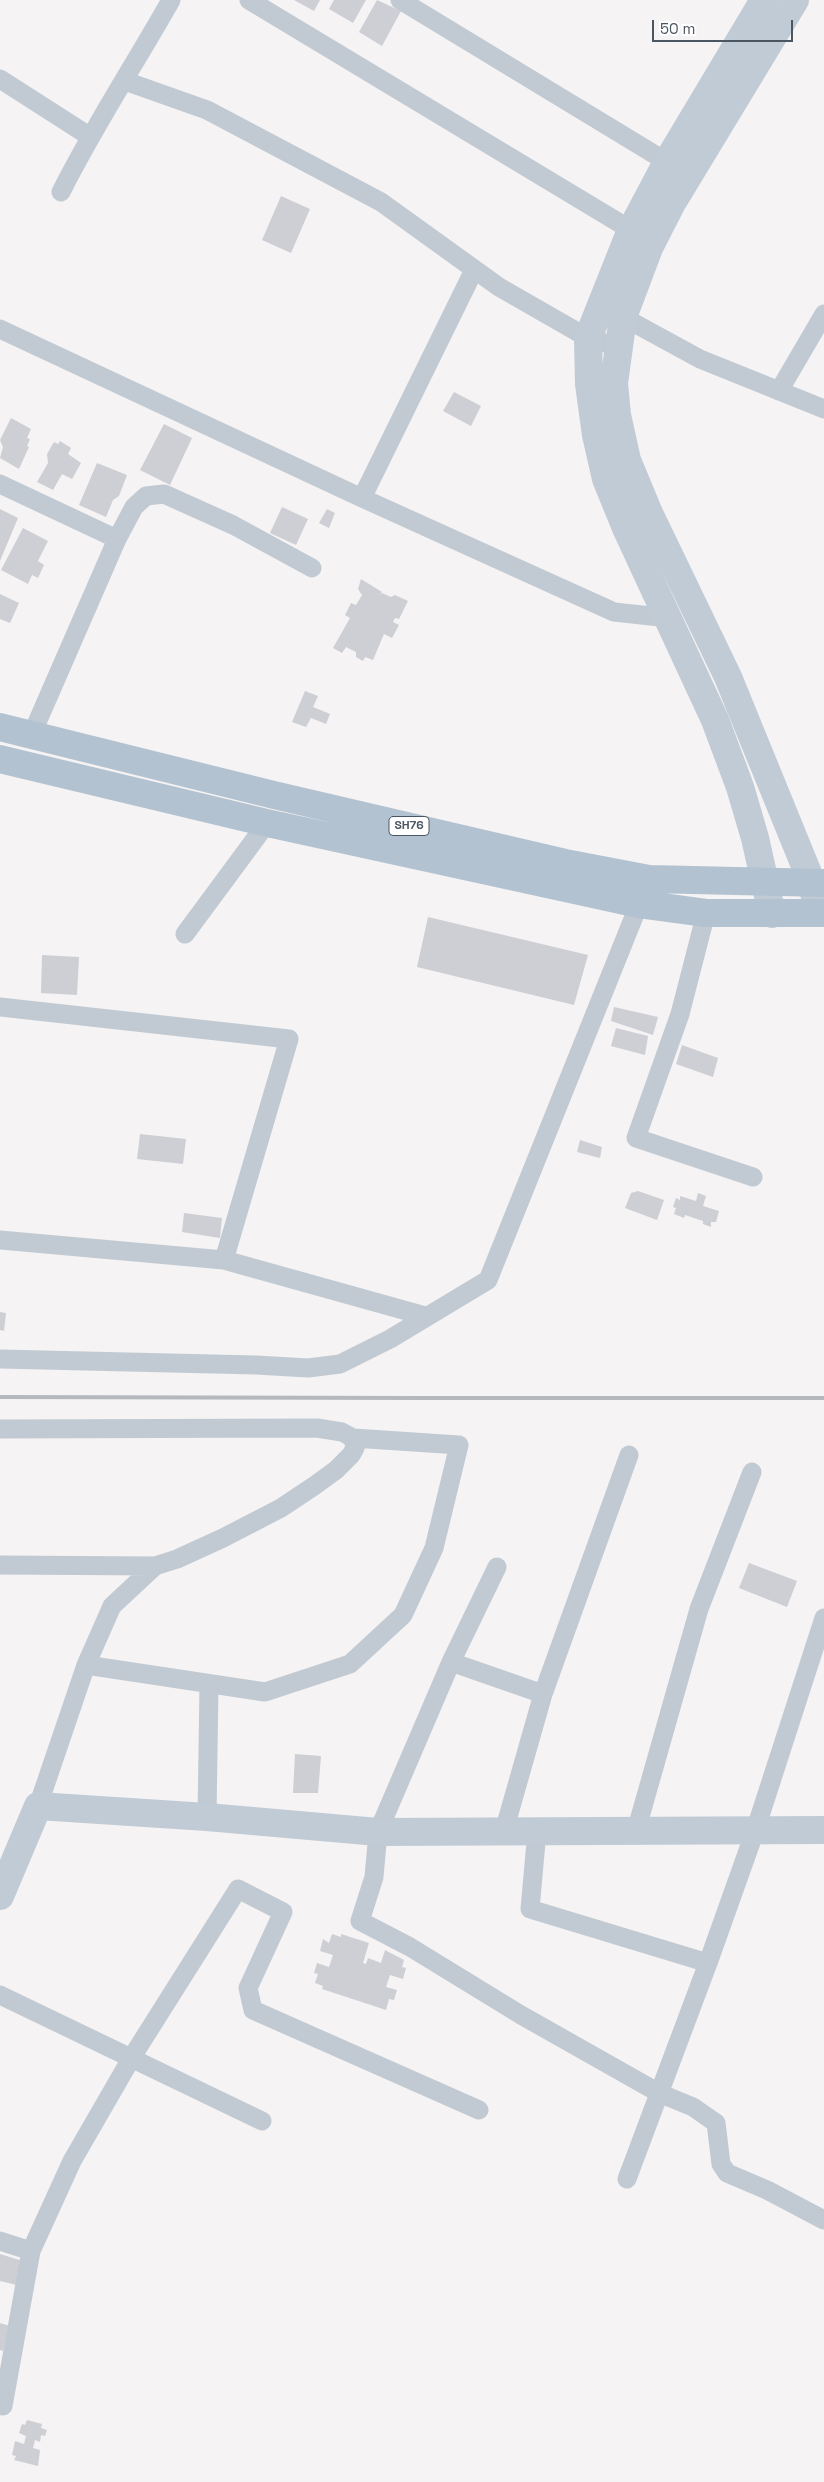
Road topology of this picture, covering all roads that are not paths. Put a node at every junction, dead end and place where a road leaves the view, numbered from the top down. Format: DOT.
graph roads {
  1 [pos="171,0"];
  2 [pos="249,0"];
  3 [pos="400,0"];
  4 [pos="764,0"];
  5 [pos="795,0"];
  6 [pos="0,79"];
  7 [pos="125,81"];
  8 [pos="89,136"];
  9 [pos="667,162"];
  10 [pos="61,192"];
  11 [pos="631,230"];
  12 [pos="474,270"];
  13 [pos="824,314"];
  14 [pos="623,317"];
  15 [pos="0,329"];
  16 [pos="588,338"];
  17 [pos="618,347"];
  18 [pos="779,391"];
  19 [pos="824,409"];
  20 [pos="0,484"];
  21 [pos="362,498"];
  22 [pos="117,540"];
  23 [pos="312,568"];
  24 [pos="668,618"];
  25 [pos="0,726"];
  26 [pos="32,734"];
  27 [pos="0,759"];
  28 [pos="267,823"];
  29 [pos="765,883"];
  30 [pos="818,883"];
  31 [pos="639,904"];
  32 [pos="821,912"];
  33 [pos="706,913"];
  34 [pos="772,914"];
  35 [pos="185,934"];
  36 [pos="0,1007"];
  37 [pos="753,1177"];
  38 [pos="0,1240"];
  39 [pos="224,1260"];
  40 [pos="425,1316"];
  41 [pos="0,1359"];
  42 [pos="0,1428"];
  43 [pos="353,1438"];
  44 [pos="629,1455"];
  45 [pos="752,1472"];
  46 [pos="0,1564"];
  47 [pos="155,1566"];
  48 [pos="497,1567"];
  49 [pos="824,1618"];
  50 [pos="451,1662"];
  51 [pos="86,1665"];
  52 [pos="209,1684"];
  53 [pos="543,1694"];
  54 [pos="38,1806"];
  55 [pos="207,1817"];
  56 [pos="824,1830"];
  57 [pos="636,1831"];
  58 [pos="755,1831"];
  59 [pos="378,1832"];
  60 [pos="504,1832"];
  61 [pos="537,1832"];
  62 [pos="5,1868"];
  63 [pos="0,1896"];
  64 [pos="708,1963"];
  65 [pos="0,1995"];
  66 [pos="132,2057"];
  67 [pos="659,2093"];
  68 [pos="479,2110"];
  69 [pos="262,2121"];
  70 [pos="626,2179"];
  71 [pos="824,2220"];
  72 [pos="0,2241"];
  73 [pos="31,2251"];
  74 [pos="2,2406"];
  1 -- 7 [label="street"];
  2 -- 11 [label="street"];
  3 -- 9 [label="street"];
  4 -- 9 [label="main road"];
  5 -- 14 [label="main road"];
  6 -- 8 [label="street"];
  7 -- 8 [label="street"];
  7 -- 12 [label="street"];
  8 -- 10 [label="street"];
  9 -- 11 [label="main road"];
  11 -- 16 [label="main road"];
  12 -- 16 [label="street"];
  12 -- 21 [label="street"];
  13 -- 18 [label="street"];
  14 -- 17 [label="main road"];
  14 -- 18 [label="street"];
  15 -- 21 [label="street"];
  16 -- 17 [label="street"];
  16 -- 24 [label="main road"];
  17 -- 30 [label="main road"];
  18 -- 19 [label="street"];
  20 -- 22 [label="street"];
  21 -- 24 [label="street"];
  22 -- 23 [label="street"];
  22 -- 26 [label="street"];
  24 -- 29 [label="main road"];
  25 -- 26 [label="main road, SH76"];
  26 -- 29 [label="main road, SH76"];
  27 -- 28 [label="main road, SH76"];
  28 -- 31 [label="main road, SH76"];
  28 -- 35 [label="street"];
  29 -- 30 [label="main road, SH76"];
  29 -- 34 [label="main road"];
  30 -- 32 [label="main road"];
  31 -- 33 [label="main road, SH76"];
  31 -- 40 [label="street"];
  32 -- 34 [label="main road, SH76"];
  33 -- 34 [label="main road, SH76"];
  33 -- 37 [label="street"];
  36 -- 39 [label="street"];
  38 -- 39 [label="street"];
  39 -- 40 [label="street"];
  40 -- 41 [label="street"];
  42 -- 43 [label="street"];
  43 -- 47 [label="street"];
  43 -- 52 [label="street"];
  44 -- 53 [label="street"];
  45 -- 57 [label="street"];
  46 -- 47 [label="street"];
  47 -- 51 [label="street"];
  48 -- 50 [label="street"];
  49 -- 58 [label="street"];
  50 -- 53 [label="street"];
  50 -- 59 [label="street"];
  51 -- 52 [label="street"];
  51 -- 54 [label="street"];
  52 -- 55 [label="street"];
  53 -- 60 [label="street"];
  54 -- 55 [label="main road"];
  54 -- 62 [label="main road"];
  55 -- 59 [label="main road"];
  56 -- 58 [label="main road"];
  57 -- 58 [label="main road"];
  57 -- 61 [label="main road"];
  58 -- 64 [label="street"];
  59 -- 60 [label="main road"];
  59 -- 67 [label="street"];
  60 -- 61 [label="main road"];
  61 -- 64 [label="street"];
  62 -- 63 [label="main road"];
  64 -- 67 [label="street"];
  65 -- 66 [label="street"];
  66 -- 68 [label="street"];
  66 -- 69 [label="street"];
  66 -- 73 [label="street"];
  67 -- 70 [label="street"];
  67 -- 71 [label="street"];
  72 -- 73 [label="street"];
  73 -- 74 [label="street"];
}
